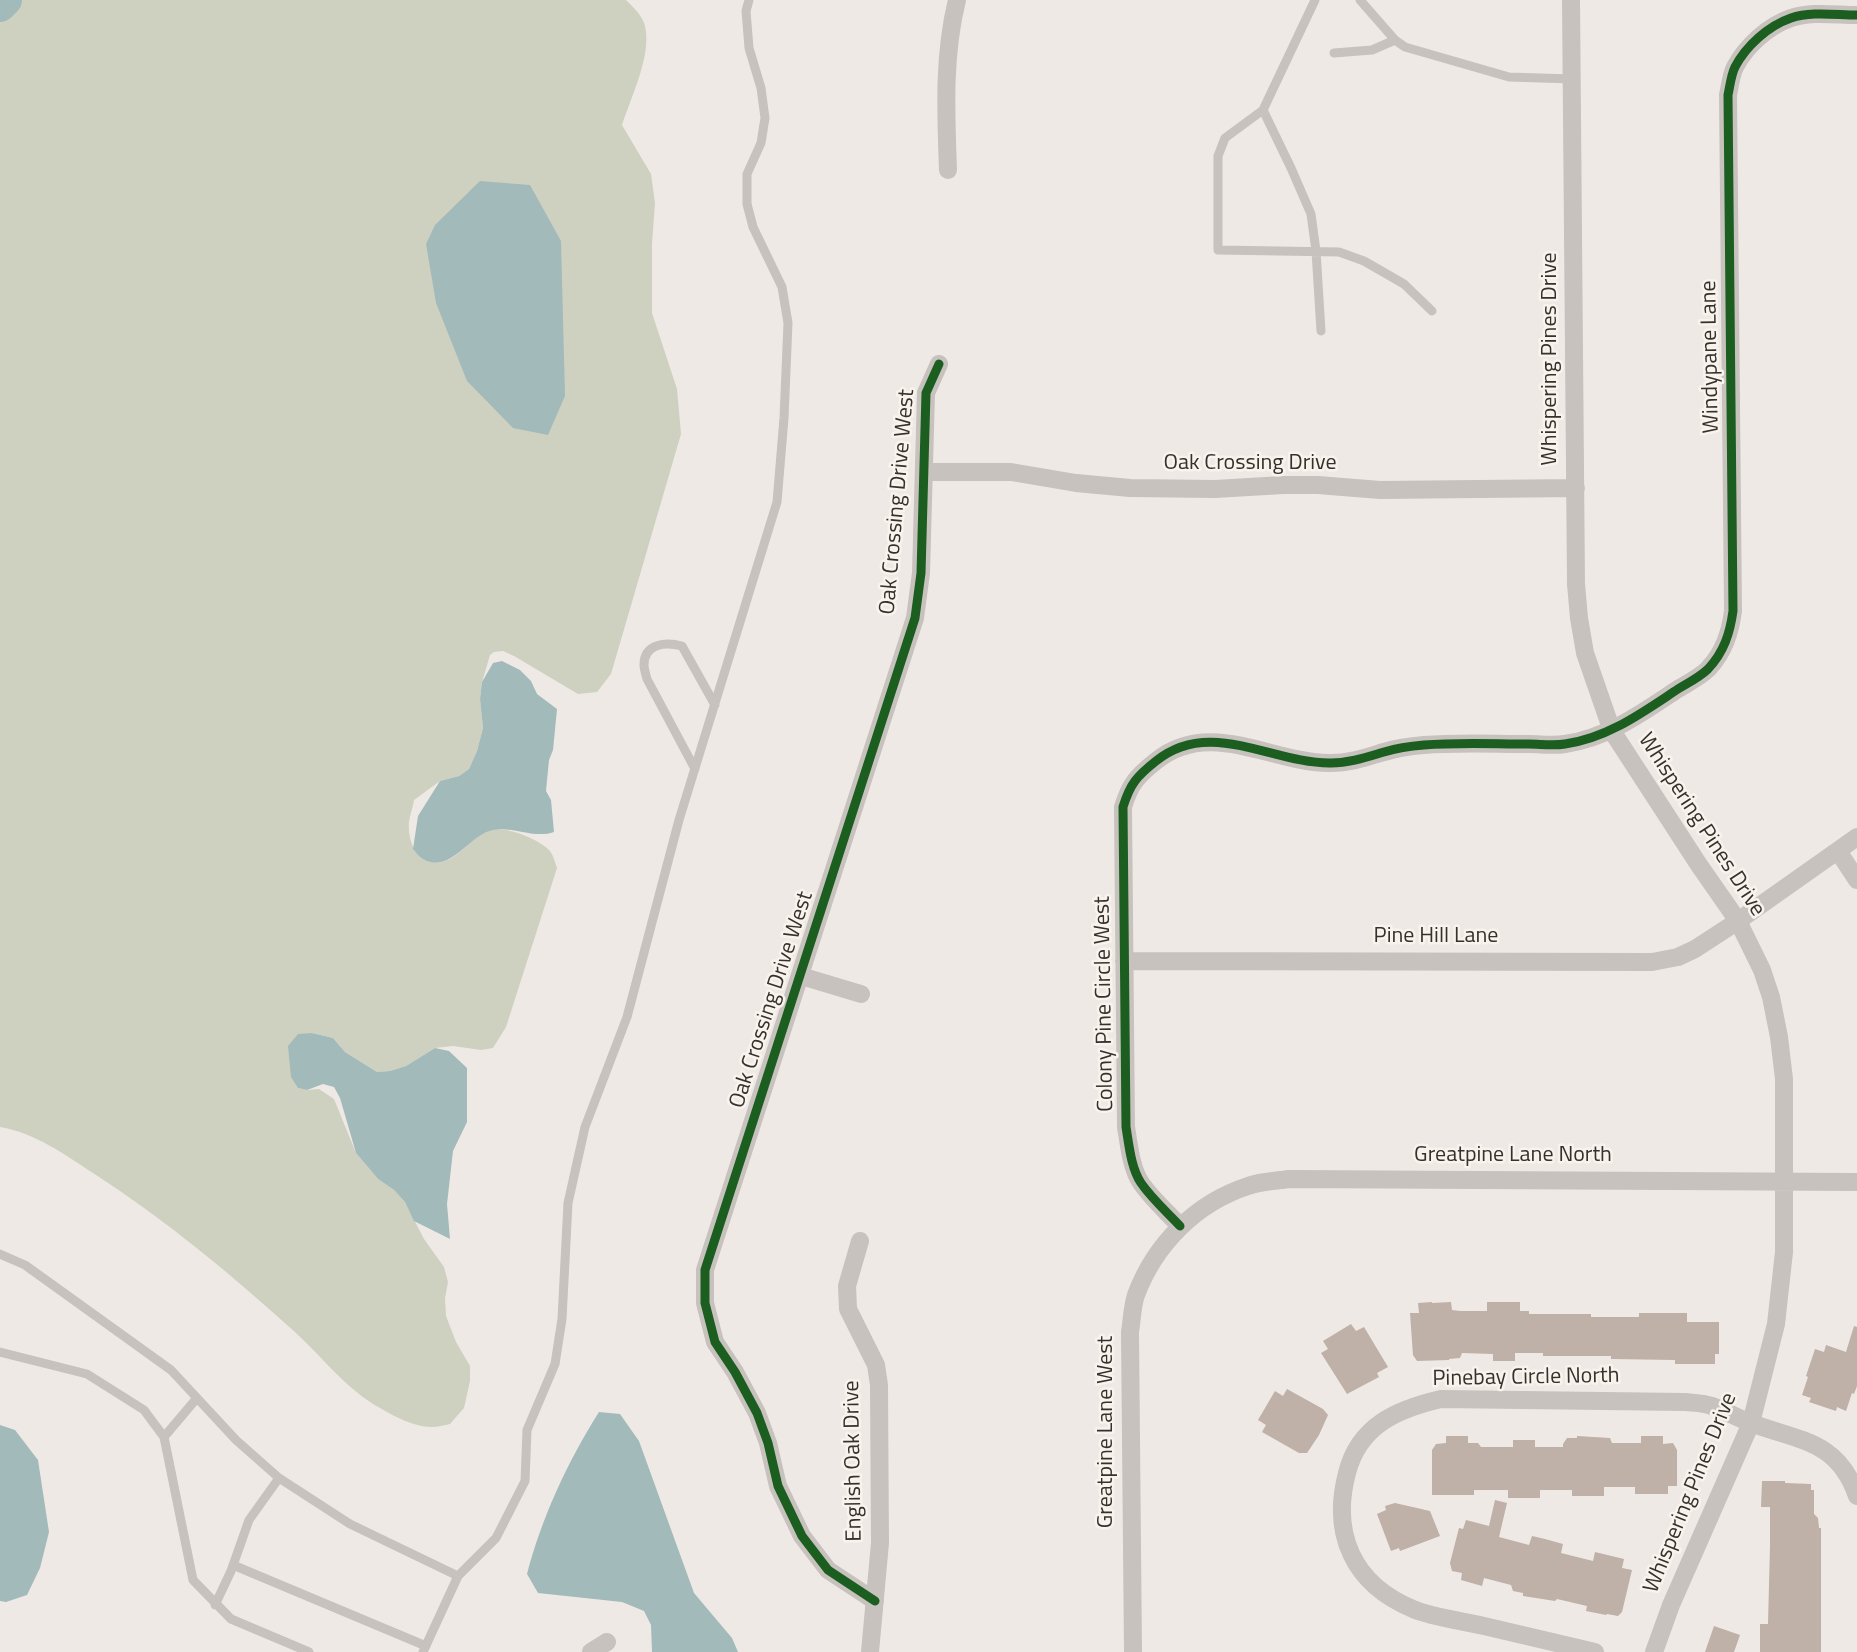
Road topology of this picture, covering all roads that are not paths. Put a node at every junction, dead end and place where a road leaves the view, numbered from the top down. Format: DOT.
graph roads {
  1 [pos="749,0"];
  2 [pos="957,0"];
  3 [pos="1315,0"];
  4 [pos="1360,0"];
  5 [pos="1571,0"];
  6 [pos="1857,15"];
  7 [pos="1395,40"];
  8 [pos="1334,53"];
  9 [pos="1573,79"];
  10 [pos="1263,110"];
  11 [pos="948,171"];
  12 [pos="1316,251"];
  13 [pos="1431,312"];
  14 [pos="1321,331"];
  15 [pos="939,364"];
  16 [pos="924,472"];
  17 [pos="1576,489"];
  18 [pos="715,705"];
  19 [pos="1612,731"];
  20 [pos="695,769"];
  21 [pos="1144,770"];
  22 [pos="1857,837"];
  23 [pos="1838,851"];
  24 [pos="1857,880"];
  25 [pos="1738,921"];
  26 [pos="1124,961"];
  27 [pos="801,976"];
  28 [pos="861,994"];
  29 [pos="1783,1182"];
  30 [pos="1857,1182"];
  31 [pos="1180,1226"];
  32 [pos="860,1241"];
  33 [pos="0,1254"];
  34 [pos="0,1352"];
  35 [pos="197,1398"];
  36 [pos="1751,1423"];
  37 [pos="164,1437"];
  38 [pos="279,1478"];
  39 [pos="1857,1496"];
  40 [pos="233,1565"];
  41 [pos="458,1576"];
  42 [pos="874,1601"];
  43 [pos="216,1605"];
  44 [pos="424,1649"];
  45 [pos="309,1652"];
  46 [pos="870,1652"];
  47 [pos="1132,1652"];
  48 [pos="1594,1652"];
  49 [pos="1654,1652"];
  1 -- 18 [label="lane"];
  2 -- 11 [label="street"];
  3 -- 10 [label="lane"];
  4 -- 7 [label="lane"];
  5 -- 9 [label="street, Whispering Pines Drive"];
  6 -- 19 [label="street, Windypane Lane"];
  7 -- 8 [label="lane"];
  7 -- 9 [label="lane"];
  9 -- 17 [label="street, Whispering Pines Drive"];
  10 -- 12 [label="lane"];
  10 -- 12 [label="lane"];
  12 -- 13 [label="lane"];
  12 -- 14 [label="lane"];
  15 -- 16 [label="street, Oak Crossing Drive West"];
  16 -- 17 [label="street, Oak Crossing Drive"];
  16 -- 27 [label="street, Oak Crossing Drive West"];
  17 -- 19 [label="street, Whispering Pines Drive"];
  18 -- 20 [label="lane"];
  18 -- 20 [label="lane"];
  19 -- 21 [label="street, Windypane Lane"];
  19 -- 25 [label="street, Whispering Pines Drive"];
  20 -- 41 [label="lane"];
  21 -- 26 [label="street, Colony Pine Circle West"];
  22 -- 23 [label="street, Pine Hill Lane"];
  23 -- 24 [label="street"];
  23 -- 25 [label="street, Pine Hill Lane"];
  25 -- 26 [label="street, Pine Hill Lane"];
  25 -- 29 [label="street, Whispering Pines Drive"];
  26 -- 31 [label="street, Colony Pine Circle West"];
  27 -- 28 [label="street"];
  27 -- 42 [label="street, Oak Crossing Drive West"];
  29 -- 30 [label="street, Greatpine Lane North"];
  29 -- 31 [label="street, Greatpine Lane North"];
  29 -- 36 [label="street, Whispering Pines Drive"];
  31 -- 47 [label="street, Greatpine Lane West"];
  32 -- 42 [label="street, English Oak Drive"];
  33 -- 35 [label="lane"];
  34 -- 37 [label="lane"];
  35 -- 37 [label="lane"];
  35 -- 38 [label="lane"];
  36 -- 39 [label="street, Pinebay Circle North"];
  36 -- 48 [label="street, Pinebay Circle North"];
  36 -- 49 [label="street, Whispering Pines Drive"];
  37 -- 43 [label="lane"];
  38 -- 40 [label="lane"];
  38 -- 41 [label="lane"];
  40 -- 43 [label="lane"];
  40 -- 44 [label="lane"];
  41 -- 44 [label="lane"];
  42 -- 46 [label="street, English Oak Drive"];
  43 -- 45 [label="lane"];
}
